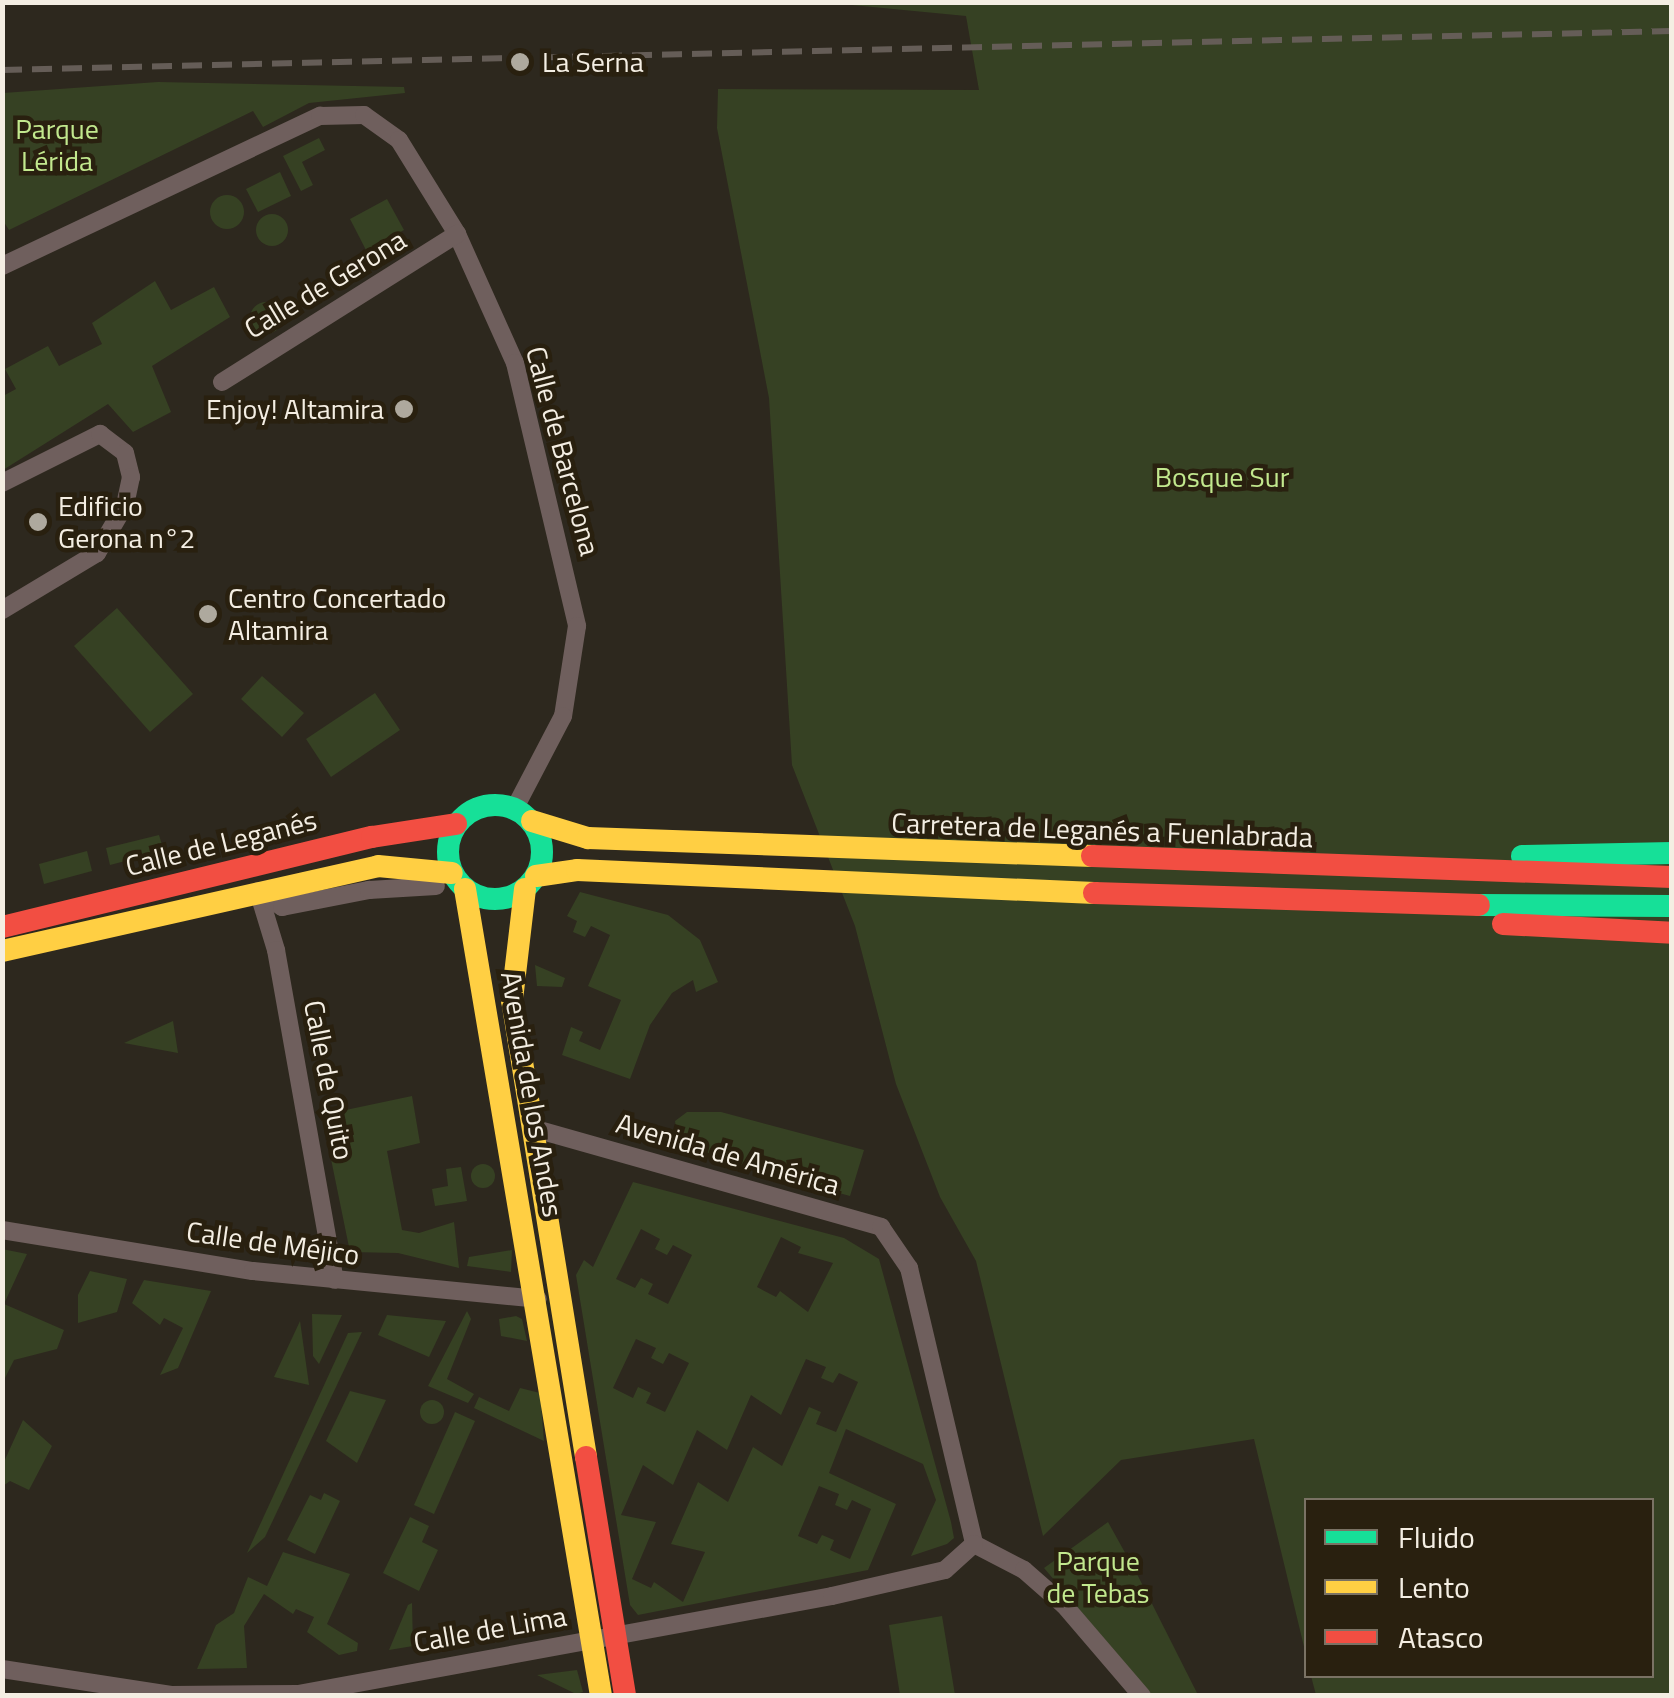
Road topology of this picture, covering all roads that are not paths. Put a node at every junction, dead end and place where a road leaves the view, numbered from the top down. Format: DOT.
graph roads {
  1 [pos="457,234"];
  2 [pos="2,266"];
  3 [pos="222,382"];
  4 [pos="2,483"];
  5 [pos="2,610"];
  6 [pos="523,815"];
  7 [pos="456,824"];
  8 [pos="1672,853"];
  9 [pos="1048,859"];
  10 [pos="1672,878"];
  11 [pos="459,882"];
  12 [pos="531,882"];
  13 [pos="258,891"];
  14 [pos="1345,904"];
  15 [pos="1672,906"];
  16 [pos="2,927"];
  17 [pos="1672,934"];
  18 [pos="2,951"];
  19 [pos="532,1128"];
  20 [pos="2,1230"];
  21 [pos="335,1280"];
  22 [pos="546,1306"];
  23 [pos="974,1544"];
  24 [pos="604,1636"];
  25 [pos="2,1669"];
  26 [pos="601,1696"];
  27 [pos="624,1696"];
  28 [pos="1142,1696"];
  1 -- 2 [label="street, Calle de Barcelona"];
  1 -- 3 [label="street, Calle de Gerona"];
  1 -- 6 [label="street, Calle de Barcelona"];
  4 -- 5 [label="street"];
  6 -- 7 [label="main road"];
  6 -- 9 [label="main road, Carretera de Leganés a Fuenlabrada"];
  6 -- 12 [label="main road"];
  7 -- 11 [label="main road"];
  7 -- 16 [label="main road, Calle de Leganés"];
  8 -- 9 [label="main road"];
  9 -- 10 [label="main road, Carretera de Leganés a Fuenlabrada"];
  11 -- 12 [label="main road"];
  11 -- 13 [label="main road, Calle de Leganés"];
  11 -- 22 [label="main road, Avenida de los Andes"];
  12 -- 14 [label="main road"];
  12 -- 19 [label="main road, Avenida de los Andes"];
  13 -- 18 [label="main road, Calle de Leganés"];
  13 -- 21 [label="street, Calle de Quito"];
  14 -- 15 [label="main road"];
  14 -- 17 [label="main road"];
  19 -- 22 [label="main road, Avenida de los Andes"];
  19 -- 23 [label="street, Avenida de América"];
  20 -- 21 [label="street, Calle de Méjico"];
  21 -- 22 [label="street, Calle de Méjico"];
  22 -- 24 [label="main road, Avenida de los Andes"];
  23 -- 24 [label="street, Calle de Lima"];
  23 -- 28 [label="street"];
  24 -- 25 [label="street, Calle de Lima"];
  24 -- 26 [label="main road, Avenida de los Andes"];
  24 -- 27 [label="main road, Avenida de los Andes"];
}
